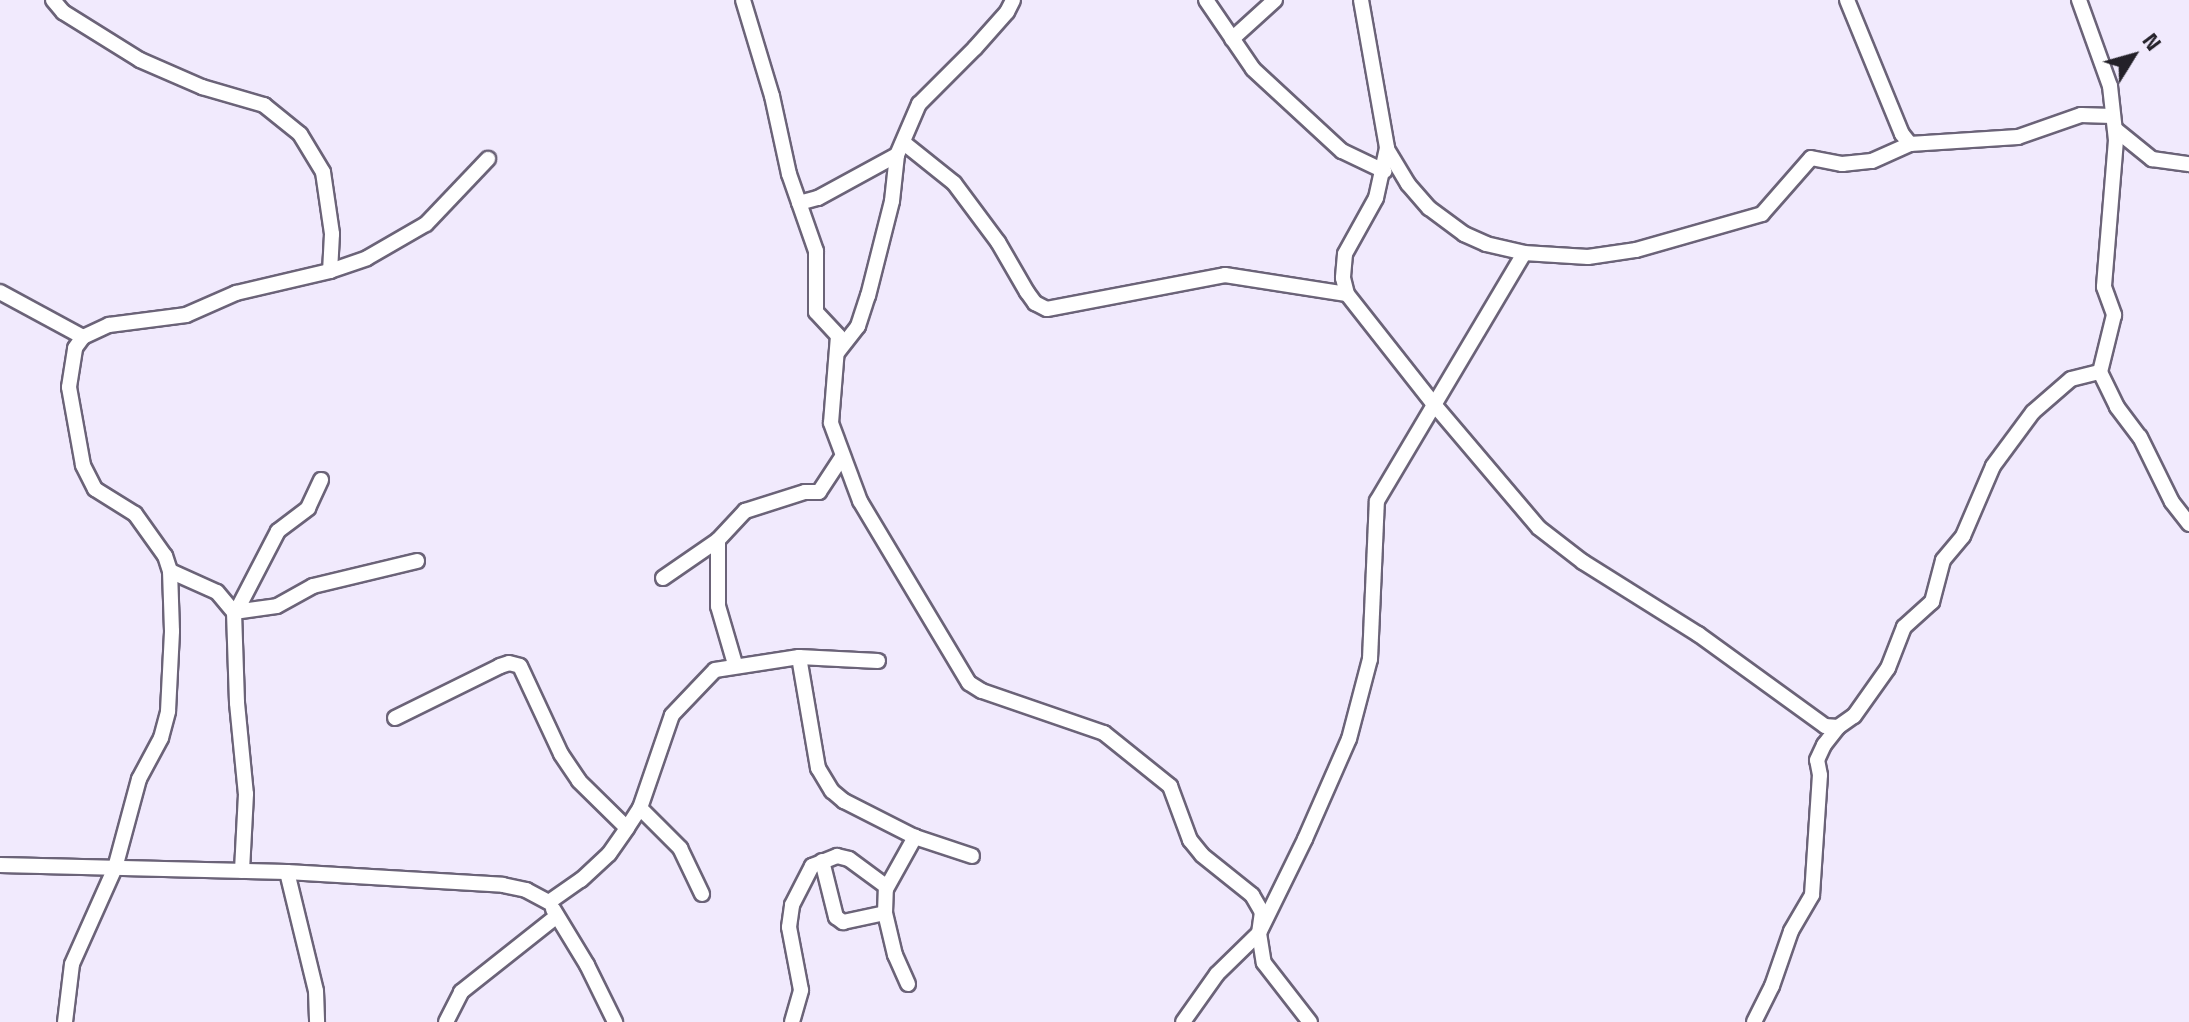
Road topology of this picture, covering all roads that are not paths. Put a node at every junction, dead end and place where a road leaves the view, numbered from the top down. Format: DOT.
graph roads {
  1 [pos="53,0"];
  2 [pos="743,0"];
  3 [pos="1013,0"];
  4 [pos="1206,0"];
  5 [pos="1275,0"];
  6 [pos="1361,0"];
  7 [pos="1847,0"];
  8 [pos="2079,0"];
  9 [pos="1232,39"];
  10 [pos="2114,122"];
  11 [pos="1910,144"];
  12 [pos="1387,148"];
  13 [pos="901,149"];
  14 [pos="488,159"];
  15 [pos="2189,164"];
  16 [pos="1384,171"];
  17 [pos="799,203"];
  18 [pos="1524,253"];
  19 [pos="330,271"];
  20 [pos="0,292"];
  21 [pos="1347,294"];
  22 [pos="83,337"];
  23 [pos="837,353"];
  24 [pos="2100,372"];
  25 [pos="1432,402"];
  26 [pos="842,457"];
  27 [pos="321,480"];
  28 [pos="2189,524"];
  29 [pos="718,540"];
  30 [pos="417,561"];
  31 [pos="170,571"];
  32 [pos="663,578"];
  33 [pos="235,612"];
  34 [pos="799,657"];
  35 [pos="878,661"];
  36 [pos="735,664"];
  37 [pos="395,718"];
  38 [pos="1838,727"];
  39 [pos="640,808"];
  40 [pos="627,828"];
  41 [pos="915,837"];
  42 [pos="972,856"];
  43 [pos="822,861"];
  44 [pos="0,865"];
  45 [pos="115,868"];
  46 [pos="242,871"];
  47 [pos="287,872"];
  48 [pos="887,887"];
  49 [pos="702,894"];
  50 [pos="549,902"];
  51 [pos="885,913"];
  52 [pos="557,916"];
  53 [pos="1259,933"];
  54 [pos="908,984"];
  55 [pos="65,1022"];
  56 [pos="317,1022"];
  57 [pos="446,1022"];
  58 [pos="615,1022"];
  59 [pos="792,1022"];
  60 [pos="1183,1022"];
  61 [pos="1310,1022"];
  62 [pos="1754,1022"];
  1 -- 19 [label="street"];
  2 -- 17 [label="street"];
  3 -- 13 [label="street"];
  4 -- 9 [label="street"];
  5 -- 9 [label="street"];
  6 -- 12 [label="street"];
  7 -- 11 [label="street"];
  8 -- 10 [label="street"];
  9 -- 16 [label="street"];
  10 -- 11 [label="street"];
  10 -- 15 [label="street"];
  10 -- 24 [label="street"];
  11 -- 18 [label="street"];
  12 -- 16 [label="street"];
  12 -- 18 [label="street"];
  13 -- 17 [label="street"];
  13 -- 21 [label="street"];
  13 -- 23 [label="street"];
  14 -- 19 [label="street"];
  16 -- 21 [label="street"];
  17 -- 23 [label="street"];
  18 -- 25 [label="street"];
  19 -- 22 [label="street"];
  20 -- 22 [label="street"];
  21 -- 25 [label="street"];
  22 -- 31 [label="street"];
  23 -- 26 [label="street"];
  24 -- 28 [label="street"];
  24 -- 38 [label="street"];
  25 -- 38 [label="street"];
  25 -- 53 [label="street"];
  26 -- 29 [label="street"];
  26 -- 53 [label="street"];
  27 -- 33 [label="street"];
  29 -- 32 [label="street"];
  29 -- 36 [label="street"];
  30 -- 33 [label="street"];
  31 -- 33 [label="street"];
  31 -- 45 [label="street"];
  33 -- 46 [label="street"];
  34 -- 35 [label="street"];
  34 -- 36 [label="street"];
  34 -- 41 [label="street"];
  36 -- 39 [label="street"];
  37 -- 40 [label="street"];
  38 -- 62 [label="street"];
  39 -- 40 [label="street"];
  39 -- 49 [label="street"];
  40 -- 50 [label="street"];
  41 -- 42 [label="street"];
  41 -- 48 [label="street"];
  43 -- 48 [label="street"];
  43 -- 51 [label="street"];
  43 -- 59 [label="street"];
  44 -- 45 [label="street"];
  45 -- 46 [label="street"];
  45 -- 55 [label="street"];
  46 -- 47 [label="street"];
  47 -- 50 [label="street"];
  47 -- 56 [label="street"];
  48 -- 51 [label="street"];
  50 -- 52 [label="street"];
  51 -- 54 [label="street"];
  52 -- 57 [label="street"];
  52 -- 58 [label="street"];
  53 -- 60 [label="street"];
  53 -- 61 [label="street"];
}
